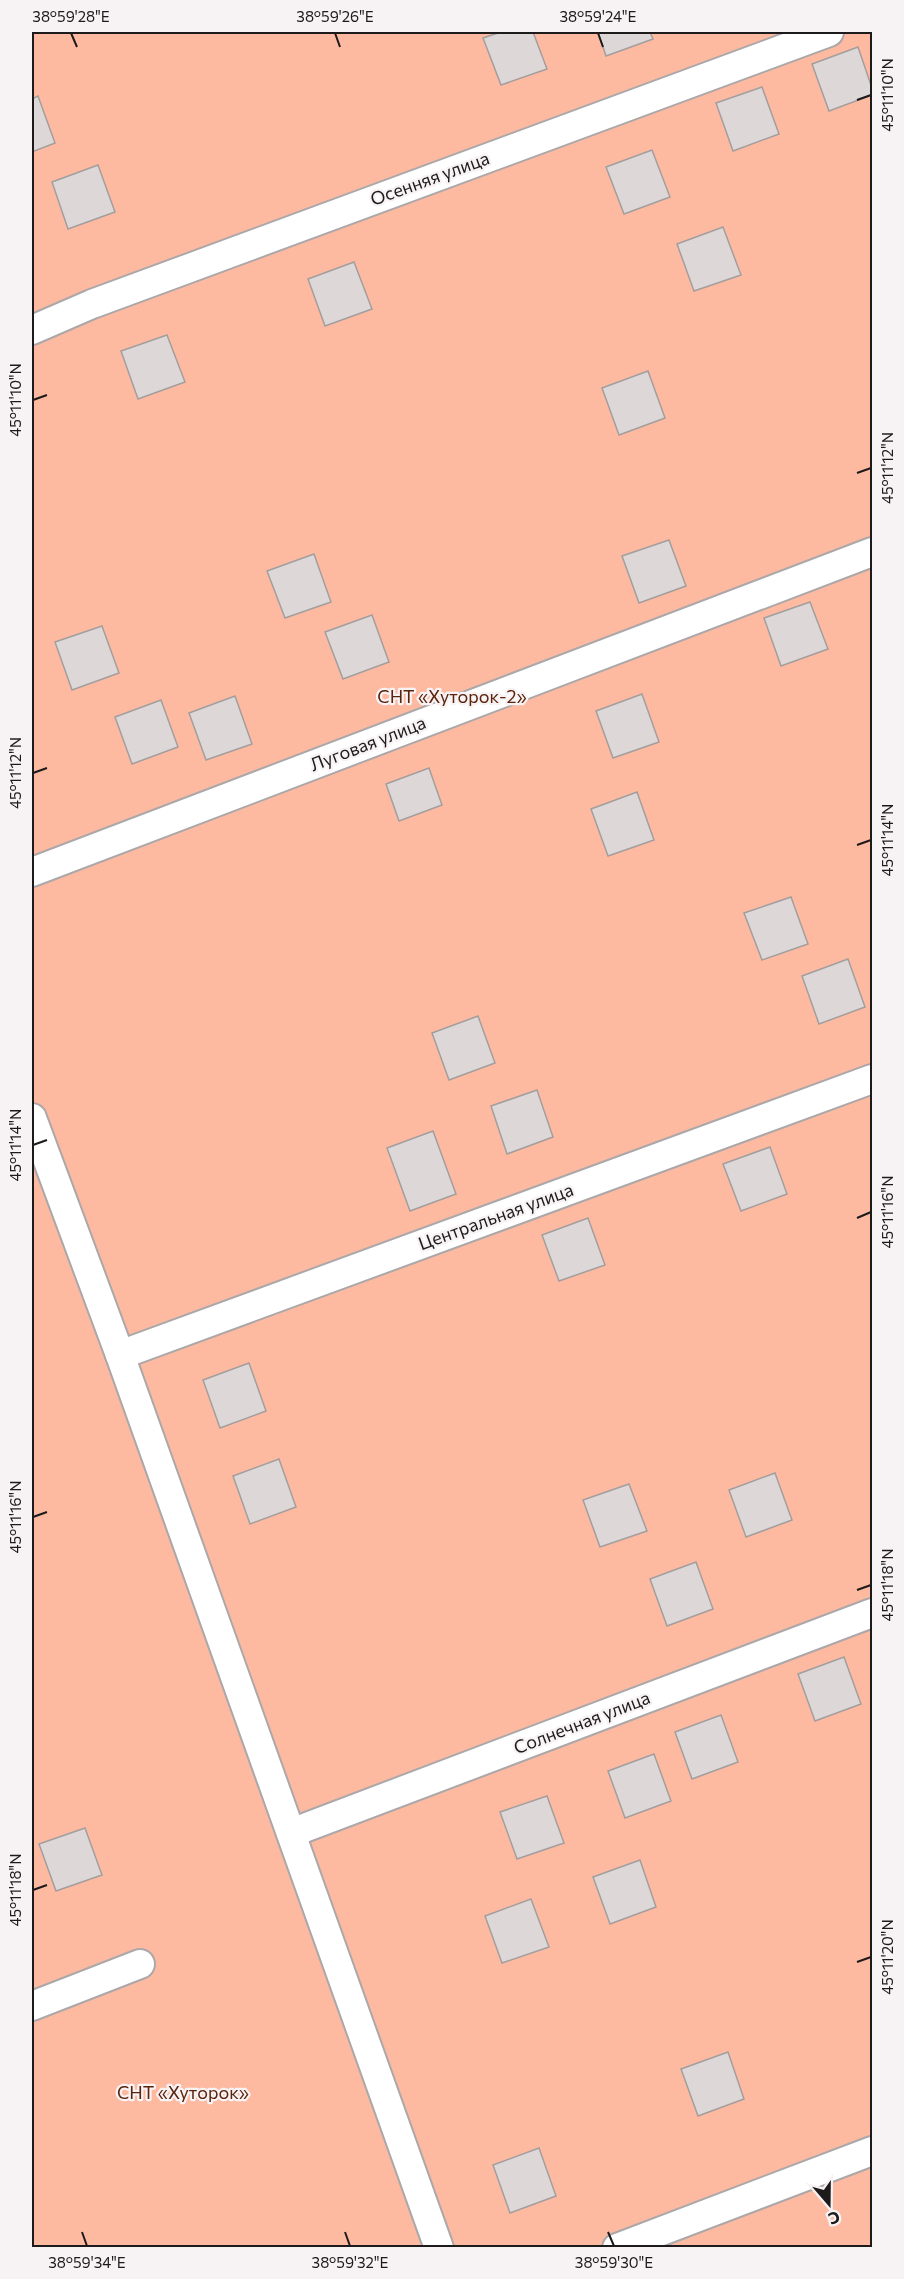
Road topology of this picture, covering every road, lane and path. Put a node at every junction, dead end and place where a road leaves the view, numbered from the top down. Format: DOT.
graph roads {
  1 [pos="829,32"];
  2 [pos="32,330"];
  3 [pos="873,552"];
  4 [pos="32,872"];
  5 [pos="873,1079"];
  6 [pos="32,1118"];
  7 [pos="120,1355"];
  8 [pos="873,1614"];
  9 [pos="291,1833"];
  10 [pos="141,1964"];
  11 [pos="32,2006"];
  12 [pos="873,2151"];
  13 [pos="439,2247"];
  14 [pos="617,2247"];
  1 -- 2 [label="street, Осенняя улица"];
  3 -- 4 [label="street, Луговая улица"];
  5 -- 7 [label="street, Центральная улица"];
  6 -- 7 [label="street"];
  7 -- 9 [label="street"];
  8 -- 9 [label="street, Солнечная улица"];
  9 -- 13 [label="street"];
  10 -- 11 [label="street"];
  12 -- 14 [label="street"];
}
